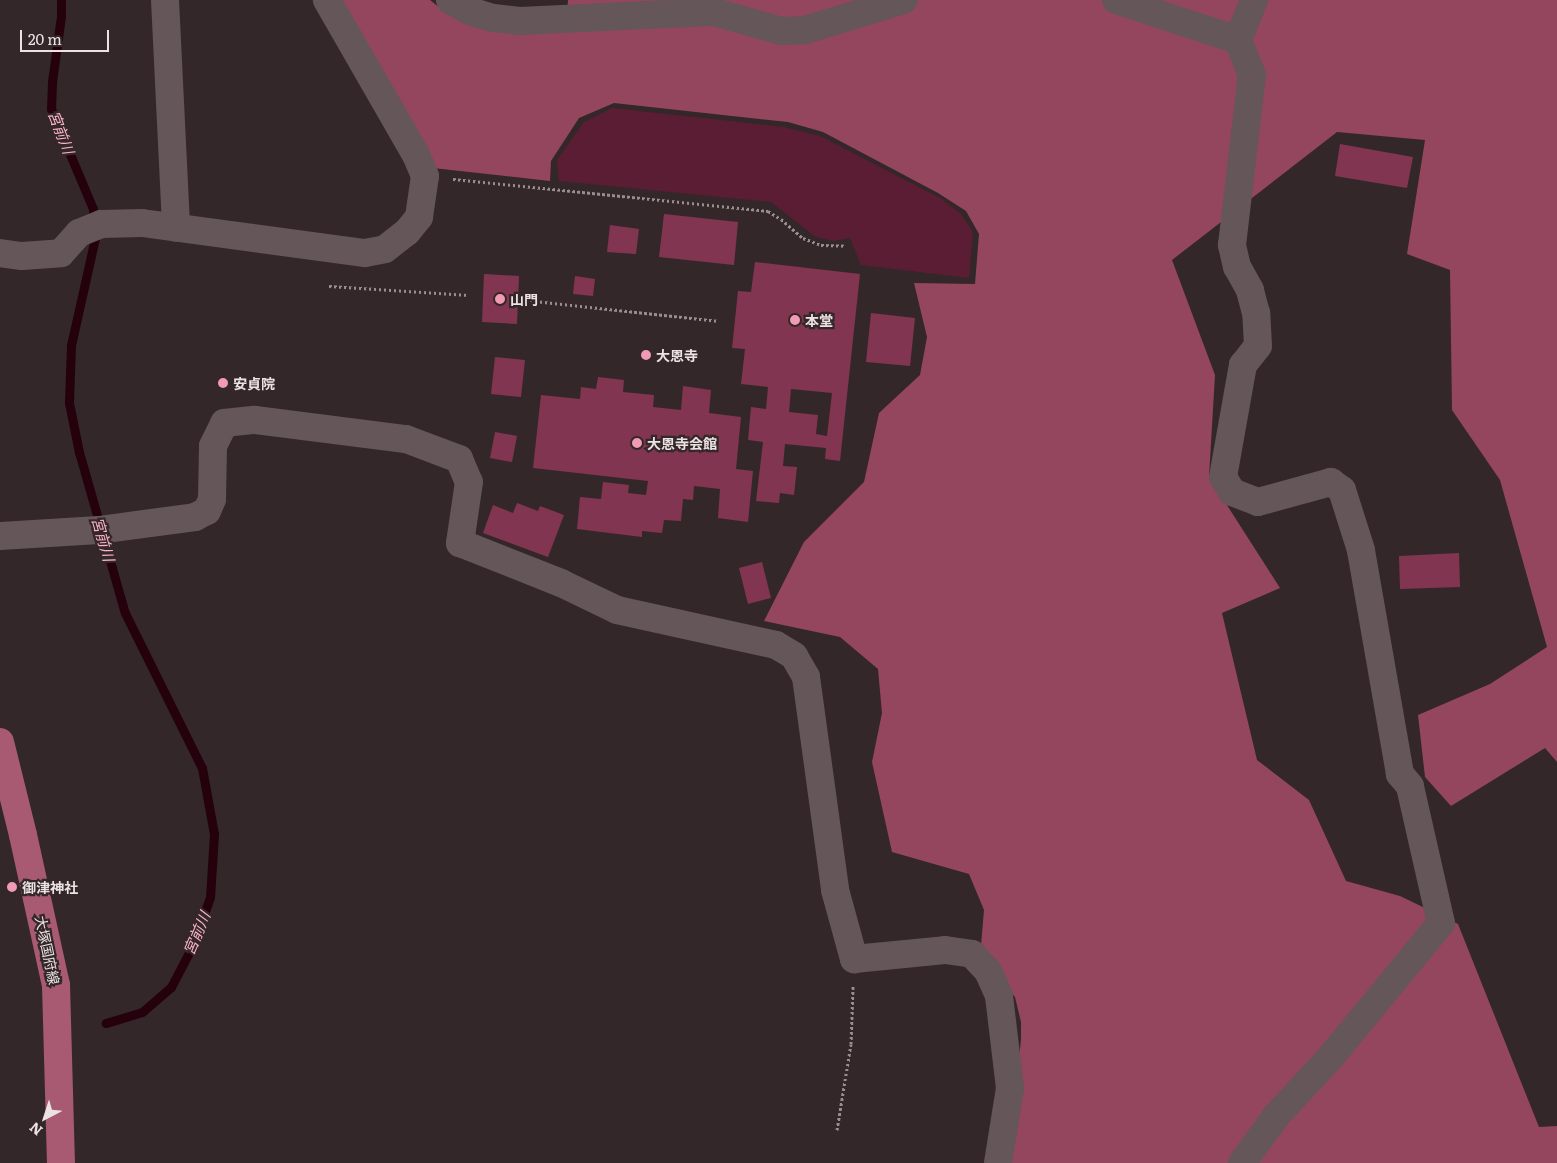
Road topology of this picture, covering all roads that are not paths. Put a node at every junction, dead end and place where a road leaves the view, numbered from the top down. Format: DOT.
graph roads {
  1 [pos="165,0"];
  2 [pos="327,0"];
  3 [pos="450,0"];
  4 [pos="904,0"];
  5 [pos="1116,0"];
  6 [pos="1254,0"];
  7 [pos="1238,40"];
  8 [pos="176,228"];
  9 [pos="0,253"];
  10 [pos="0,536"];
  11 [pos="0,742"];
  12 [pos="61,1163"];
  13 [pos="998,1163"];
  14 [pos="1242,1163"];
  1 -- 8 [label="street"];
  2 -- 8 [label="street"];
  3 -- 4 [label="street"];
  5 -- 7 [label="street"];
  6 -- 7 [label="street"];
  7 -- 14 [label="street"];
  8 -- 9 [label="street"];
  10 -- 13 [label="street"];
  11 -- 12 [label="main road, 大塚国府線"];
}
